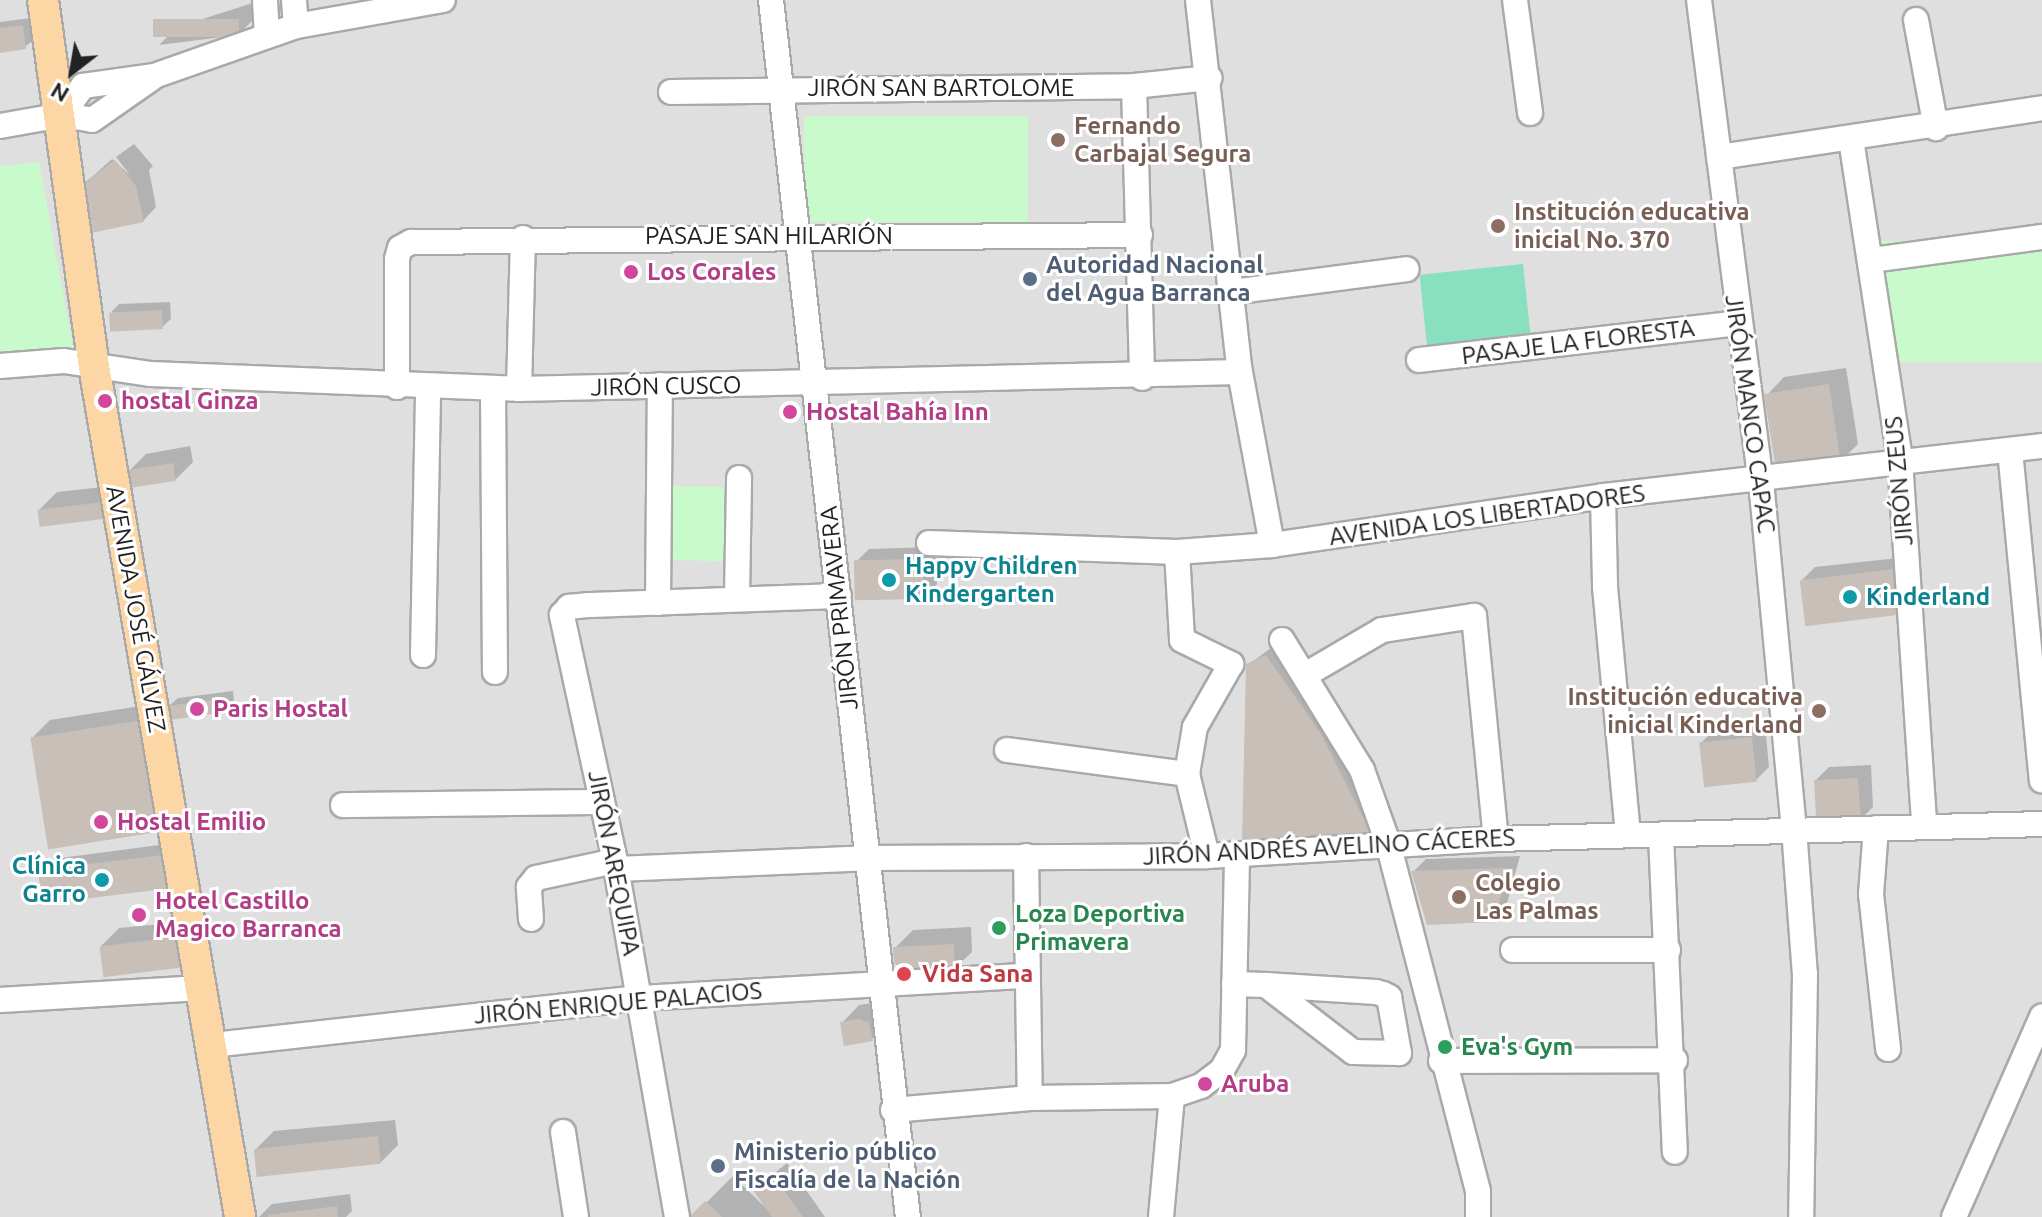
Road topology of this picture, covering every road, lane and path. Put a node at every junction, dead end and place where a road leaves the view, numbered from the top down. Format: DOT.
graph roads {
  1 [pos="43,0"];
  2 [pos="265,0"];
  3 [pos="294,0"];
  4 [pos="439,0"];
  5 [pos="771,0"];
  6 [pos="1198,0"];
  7 [pos="1515,0"];
  8 [pos="1699,0"];
  9 [pos="1916,20"];
  10 [pos="296,26"];
  11 [pos="267,36"];
  12 [pos="154,76"];
  13 [pos="1210,78"];
  14 [pos="1134,86"];
  15 [pos="783,89"];
  16 [pos="671,92"];
  17 [pos="2042,108"];
  18 [pos="60,109"];
  19 [pos="1530,113"];
  20 [pos="0,126"];
  21 [pos="1936,128"];
  22 [pos="1851,139"];
  23 [pos="1719,157"];
  24 [pos="798,235"];
  25 [pos="1140,235"];
  26 [pos="2042,237"];
  27 [pos="523,238"];
  28 [pos="1872,260"];
  29 [pos="1407,269"];
  30 [pos="1231,292"];
  31 [pos="1737,323"];
  32 [pos="1419,360"];
  33 [pos="0,366"];
  34 [pos="94,366"];
  35 [pos="1240,372"];
  36 [pos="1142,378"];
  37 [pos="814,383"];
  38 [pos="660,385"];
  39 [pos="428,386"];
  40 [pos="397,387"];
  41 [pos="493,389"];
  42 [pos="519,389"];
  43 [pos="2042,446"];
  44 [pos="2010,450"];
  45 [pos="1900,460"];
  46 [pos="739,478"];
  47 [pos="1761,481"];
  48 [pos="1603,496"];
  49 [pos="929,543"];
  50 [pos="1272,545"];
  51 [pos="1177,552"];
  52 [pos="839,596"];
  53 [pos="737,597"];
  54 [pos="658,603"];
  55 [pos="1282,640"];
  56 [pos="423,655"];
  57 [pos="495,672"];
  58 [pos="1305,675"];
  59 [pos="1007,750"];
  60 [pos="1187,774"];
  61 [pos="2042,780"];
  62 [pos="602,802"];
  63 [pos="343,805"];
  64 [pos="2042,824"];
  65 [pos="1924,826"];
  66 [pos="1876,828"];
  67 [pos="1794,829"];
  68 [pos="1628,834"];
  69 [pos="1661,835"];
  70 [pos="1496,839"];
  71 [pos="1388,843"];
  72 [pos="1237,855"];
  73 [pos="1026,856"];
  74 [pos="1207,856"];
  75 [pos="866,858"];
  76 [pos="616,865"];
  77 [pos="531,919"];
  78 [pos="1513,950"];
  79 [pos="1668,950"];
  80 [pos="1026,976"];
  81 [pos="879,982"];
  82 [pos="1234,984"];
  83 [pos="1266,985"];
  84 [pos="202,988"];
  85 [pos="640,998"];
  86 [pos="0,1000"];
  87 [pos="2042,1017"];
  88 [pos="212,1045"];
  89 [pos="1888,1049"];
  90 [pos="1675,1060"];
  91 [pos="1441,1061"];
  92 [pos="2033,1063"];
  93 [pos="1172,1096"];
  94 [pos="1030,1098"];
  95 [pos="893,1110"];
  96 [pos="563,1132"];
  97 [pos="1675,1152"];
  98 [pos="240,1217"];
  99 [pos="576,1217"];
  100 [pos="677,1217"];
  101 [pos="908,1217"];
  102 [pos="1161,1217"];
  103 [pos="1478,1217"];
  104 [pos="1801,1217"];
  105 [pos="1954,1217"];
  1 -- 18 [label="main road, AVENIDA JOSÉ GÁLVEZ"];
  2 -- 11 [label="street"];
  3 -- 10 [label="street"];
  4 -- 10 [label="street"];
  5 -- 15 [label="street, JIRÓN PRIMAVERA"];
  6 -- 13 [label="street"];
  7 -- 19 [label="street"];
  8 -- 23 [label="street, JIRÓN MANCO CAPAC"];
  9 -- 21 [label="street"];
  10 -- 11 [label="street"];
  11 -- 12 [label="street"];
  12 -- 18 [label="street"];
  12 -- 18 [label="street"];
  13 -- 14 [label="street, JIRÓN SAN BARTOLOME"];
  13 -- 30 [label="street"];
  14 -- 15 [label="street, JIRÓN SAN BARTOLOME"];
  14 -- 25 [label="street"];
  15 -- 16 [label="street, JIRÓN SAN BARTOLOME"];
  15 -- 24 [label="street, JIRÓN PRIMAVERA"];
  17 -- 21 [label="street"];
  18 -- 20 [label="street"];
  18 -- 34 [label="main road, AVENIDA JOSÉ GÁLVEZ"];
  21 -- 22 [label="street"];
  22 -- 23 [label="street"];
  22 -- 28 [label="street, JIRÓN ZEUS"];
  23 -- 31 [label="street, JIRÓN MANCO CAPAC"];
  24 -- 25 [label="street, PASAJE SAN HILARIÓN"];
  24 -- 27 [label="street, PASAJE SAN HILARIÓN"];
  24 -- 37 [label="street, JIRÓN PRIMAVERA"];
  25 -- 36 [label="street"];
  26 -- 28 [label="street"];
  27 -- 40 [label="street, PASAJE SAN HILARIÓN"];
  27 -- 42 [label="street"];
  28 -- 45 [label="street, JIRÓN ZEUS"];
  29 -- 30 [label="street"];
  30 -- 35 [label="street"];
  31 -- 32 [label="street, PASAJE LA FLORESTA"];
  31 -- 47 [label="street, JIRÓN MANCO CAPAC"];
  33 -- 34 [label="street, JIRÓN CUSCO"];
  34 -- 40 [label="street, JIRÓN CUSCO"];
  34 -- 84 [label="main road, AVENIDA JOSÉ GÁLVEZ"];
  35 -- 36 [label="street, JIRÓN CUSCO"];
  35 -- 50 [label="street"];
  36 -- 37 [label="street, JIRÓN CUSCO"];
  37 -- 38 [label="street, JIRÓN CUSCO"];
  37 -- 52 [label="street, JIRÓN PRIMAVERA"];
  38 -- 42 [label="street, JIRÓN CUSCO"];
  38 -- 54 [label="street"];
  39 -- 40 [label="street, JIRÓN CUSCO"];
  39 -- 41 [label="street, JIRÓN CUSCO"];
  39 -- 56 [label="street"];
  41 -- 42 [label="street, JIRÓN CUSCO"];
  41 -- 57 [label="street"];
  43 -- 44 [label="street, AVENIDA LOS LIBERTADORES"];
  44 -- 45 [label="street, AVENIDA LOS LIBERTADORES"];
  44 -- 61 [label="street"];
  45 -- 47 [label="street, AVENIDA LOS LIBERTADORES"];
  45 -- 65 [label="street, JIRÓN ZEUS"];
  46 -- 53 [label="street"];
  47 -- 48 [label="street, AVENIDA LOS LIBERTADORES"];
  47 -- 67 [label="street, JIRÓN MANCO CAPAC"];
  48 -- 50 [label="street, AVENIDA LOS LIBERTADORES"];
  48 -- 68 [label="street"];
  49 -- 51 [label="street, AVENIDA LOS LIBERTADORES"];
  50 -- 51 [label="street, AVENIDA LOS LIBERTADORES"];
  51 -- 60 [label="street"];
  52 -- 53 [label="street"];
  52 -- 75 [label="street, JIRÓN PRIMAVERA"];
  53 -- 54 [label="street"];
  54 -- 62 [label="street, JIRÓN AREQUIPA"];
  55 -- 58 [label="street"];
  58 -- 70 [label="street"];
  58 -- 71 [label="street"];
  59 -- 60 [label="street"];
  60 -- 74 [label="street"];
  62 -- 63 [label="street"];
  62 -- 76 [label="street, JIRÓN AREQUIPA"];
  64 -- 65 [label="street, JIRÓN ANDRÉS AVELINO CÁCERES"];
  65 -- 66 [label="street, JIRÓN ANDRÉS AVELINO CÁCERES"];
  66 -- 67 [label="street, JIRÓN ANDRÉS AVELINO CÁCERES"];
  66 -- 89 [label="street"];
  67 -- 69 [label="street, JIRÓN ANDRÉS AVELINO CÁCERES"];
  67 -- 104 [label="street, JIRÓN MANCO CAPAC"];
  68 -- 69 [label="street, JIRÓN ANDRÉS AVELINO CÁCERES"];
  68 -- 70 [label="street, JIRÓN ANDRÉS AVELINO CÁCERES"];
  69 -- 79 [label="street"];
  70 -- 71 [label="street, JIRÓN ANDRÉS AVELINO CÁCERES"];
  71 -- 72 [label="street, JIRÓN ANDRÉS AVELINO CÁCERES"];
  71 -- 91 [label="street"];
  72 -- 74 [label="street, JIRÓN ANDRÉS AVELINO CÁCERES"];
  72 -- 82 [label="street"];
  73 -- 74 [label="street, JIRÓN ANDRÉS AVELINO CÁCERES"];
  73 -- 75 [label="street, JIRÓN ANDRÉS AVELINO CÁCERES"];
  73 -- 80 [label="street"];
  75 -- 76 [label="street, JIRÓN ANDRÉS AVELINO CÁCERES"];
  75 -- 81 [label="street, JIRÓN PRIMAVERA"];
  76 -- 77 [label="street, JIRÓN ANDRÉS AVELINO CÁCERES"];
  76 -- 85 [label="street, JIRÓN AREQUIPA"];
  78 -- 79 [label="street"];
  79 -- 90 [label="street"];
  80 -- 81 [label="street, JIRÓN ENRIQUE PALACIOS"];
  80 -- 94 [label="street"];
  81 -- 85 [label="street, JIRÓN ENRIQUE PALACIOS"];
  81 -- 95 [label="street, JIRÓN PRIMAVERA"];
  82 -- 83 [label="street"];
  82 -- 93 [label="street"];
  83 -- 83 [label="street"];
  84 -- 86 [label="street"];
  84 -- 88 [label="main road, AVENIDA JOSÉ GÁLVEZ"];
  85 -- 88 [label="street, JIRÓN ENRIQUE PALACIOS"];
  85 -- 100 [label="street, JIRÓN AREQUIPA"];
  87 -- 92 [label="street"];
  88 -- 98 [label="main road, AVENIDA JOSÉ GÁLVEZ"];
  90 -- 91 [label="street"];
  90 -- 97 [label="street"];
  91 -- 103 [label="street"];
  92 -- 105 [label="street"];
  93 -- 94 [label="street"];
  93 -- 102 [label="street"];
  94 -- 95 [label="street"];
  95 -- 101 [label="street, JIRÓN PRIMAVERA"];
  96 -- 99 [label="street"];
}
